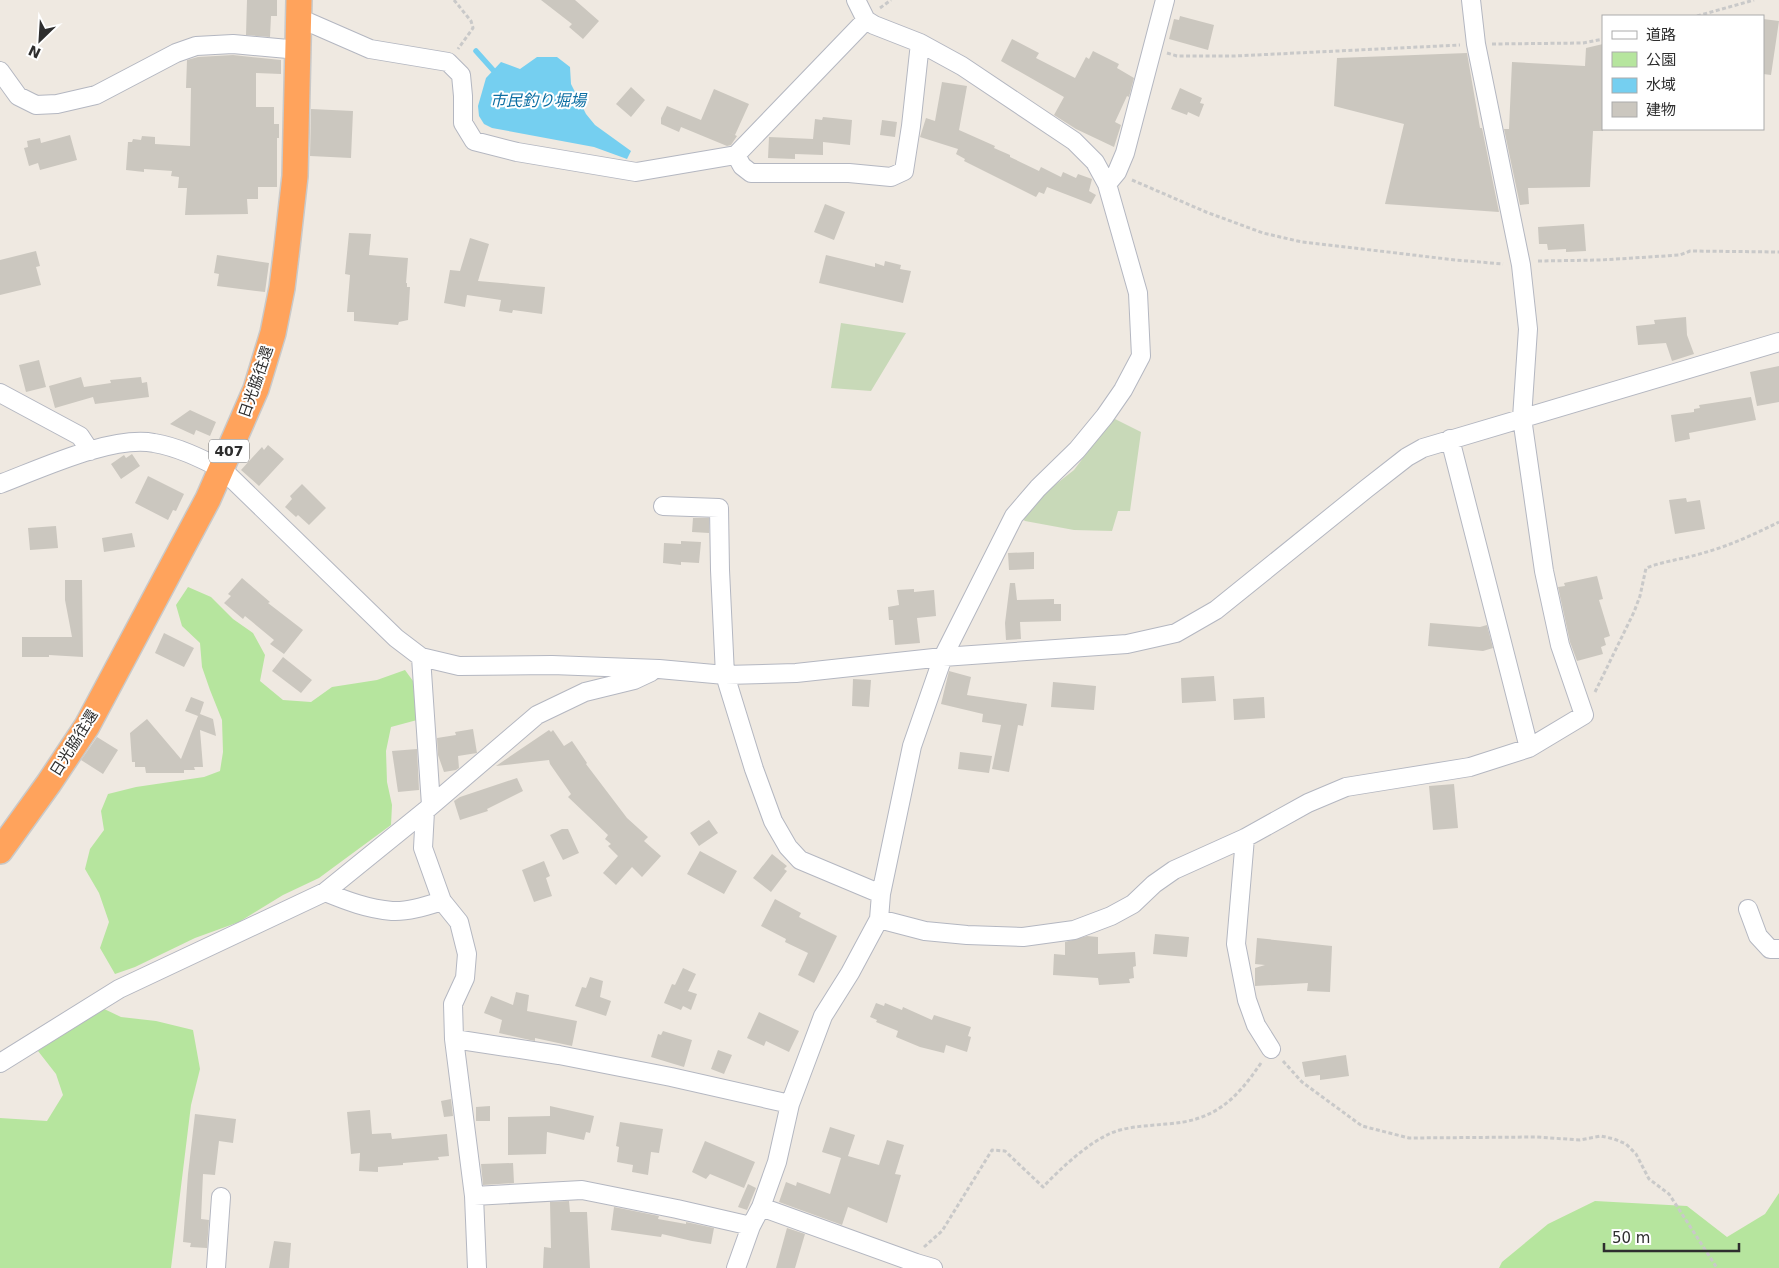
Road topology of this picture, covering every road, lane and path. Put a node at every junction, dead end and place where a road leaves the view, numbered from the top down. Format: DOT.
graph roads {
  1 [pos="454,0"];
  2 [pos="856,0"];
  3 [pos="1165,0"];
  4 [pos="1471,0"];
  5 [pos="1754,0"];
  6 [pos="300,9"];
  7 [pos="1701,15"];
  8 [pos="866,20"];
  9 [pos="1602,39"];
  10 [pos="920,43"];
  11 [pos="1476,44"];
  12 [pos="1152,49"];
  13 [pos="299,50"];
  14 [pos="448,62"];
  15 [pos="0,71"];
  16 [pos="736,155"];
  17 [pos="1112,178"];
  18 [pos="1779,252"];
  19 [pos="1521,263"];
  20 [pos="1779,342"];
  21 [pos="0,392"];
  22 [pos="1522,418"];
  23 [pos="1450,439"];
  24 [pos="90,451"];
  25 [pos="222,469"];
  26 [pos="0,484"];
  27 [pos="663,506"];
  28 [pos="1779,522"];
  29 [pos="421,657"];
  30 [pos="943,657"];
  31 [pos="659,669"];
  32 [pos="725,675"];
  33 [pos="1584,715"];
  34 [pos="1529,748"];
  35 [pos="428,808"];
  36 [pos="1245,838"];
  37 [pos="0,851"];
  38 [pos="325,892"];
  39 [pos="881,894"];
  40 [pos="442,902"];
  41 [pos="1748,909"];
  42 [pos="878,919"];
  43 [pos="1779,949"];
  44 [pos="454,1039"];
  45 [pos="1271,1049"];
  46 [pos="0,1063"];
  47 [pos="790,1104"];
  48 [pos="222,1196"];
  49 [pos="474,1196"];
  50 [pos="761,1207"];
  51 [pos="751,1226"];
  52 [pos="924,1266"];
  53 [pos="216,1268"];
  54 [pos="478,1268"];
  55 [pos="736,1268"];
  56 [pos="1717,1268"];
  1 -- 14 [label="path"];
  2 -- 8 [label="street"];
  3 -- 12 [label="street"];
  4 -- 11 [label="street"];
  5 -- 7 [label="path"];
  6 -- 13 [label="highway, 日光脇往還 / 407"];
  6 -- 14 [label="street"];
  8 -- 10 [label="street"];
  8 -- 16 [label="street"];
  9 -- 11 [label="path"];
  10 -- 16 [label="street"];
  10 -- 17 [label="street"];
  11 -- 12 [label="path"];
  11 -- 19 [label="street"];
  12 -- 17 [label="street"];
  13 -- 15 [label="street"];
  13 -- 25 [label="highway, 日光脇往還 / 407"];
  14 -- 16 [label="street"];
  17 -- 19 [label="path"];
  17 -- 30 [label="street"];
  18 -- 19 [label="path"];
  19 -- 22 [label="street"];
  20 -- 22 [label="street"];
  21 -- 24 [label="street"];
  22 -- 23 [label="street"];
  22 -- 33 [label="street"];
  23 -- 30 [label="street"];
  23 -- 34 [label="street"];
  24 -- 25 [label="street"];
  24 -- 26 [label="street"];
  25 -- 29 [label="street"];
  25 -- 37 [label="highway, 日光脇往還 / 407"];
  27 -- 32 [label="street"];
  28 -- 33 [label="path"];
  29 -- 31 [label="street"];
  29 -- 35 [label="street"];
  30 -- 32 [label="street"];
  30 -- 39 [label="street"];
  31 -- 32 [label="street"];
  31 -- 35 [label="street"];
  32 -- 39 [label="street"];
  33 -- 34 [label="street"];
  34 -- 36 [label="street"];
  35 -- 38 [label="street"];
  35 -- 40 [label="street"];
  36 -- 42 [label="street"];
  36 -- 45 [label="street"];
  38 -- 40 [label="street"];
  38 -- 46 [label="street"];
  39 -- 42 [label="street"];
  40 -- 44 [label="street"];
  41 -- 43 [label="street"];
  42 -- 47 [label="street"];
  44 -- 47 [label="street"];
  44 -- 49 [label="street"];
  45 -- 52 [label="path"];
  45 -- 56 [label="path"];
  47 -- 50 [label="street"];
  48 -- 53 [label="street"];
  49 -- 51 [label="street"];
  49 -- 54 [label="street"];
  50 -- 51 [label="street"];
  50 -- 52 [label="street"];
  51 -- 55 [label="street"];
}
